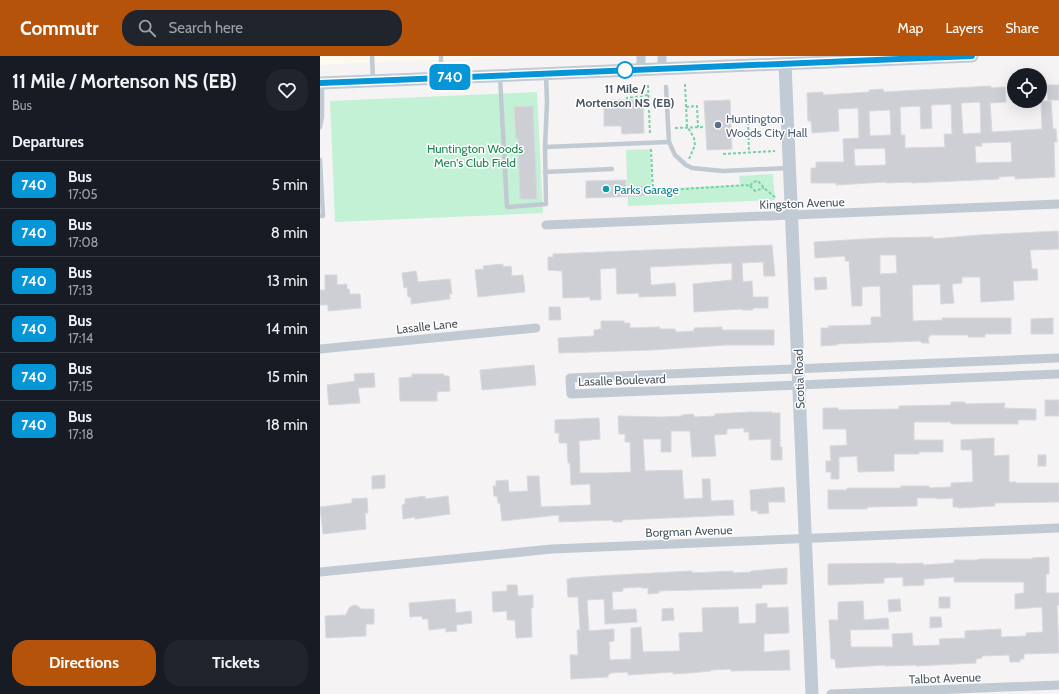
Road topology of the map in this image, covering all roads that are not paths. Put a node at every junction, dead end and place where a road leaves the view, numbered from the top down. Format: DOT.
graph roads {
  1 [pos="372,56"];
  2 [pos="440,56"];
  3 [pos="641,56"];
  4 [pos="972,56"];
  5 [pos="662,62"];
  6 [pos="785,64"];
  7 [pos="641,69"];
  8 [pos="546,73"];
  9 [pos="500,75"];
  10 [pos="441,78"];
  11 [pos="373,80"];
  12 [pos="321,83"];
  13 [pos="666,87"];
  14 [pos="320,127"];
  15 [pos="668,142"];
  16 [pos="545,147"];
  17 [pos="320,160"];
  18 [pos="790,168"];
  19 [pos="612,169"];
  20 [pos="545,172"];
  21 [pos="1059,204"];
  22 [pos="791,215"];
  23 [pos="320,216"];
  24 [pos="546,225"];
  25 [pos="536,328"];
  26 [pos="320,348"];
  27 [pos="1059,358"];
  28 [pos="957,363"];
  29 [pos="798,369"];
  30 [pos="1059,374"];
  31 [pos="957,378"];
  32 [pos="799,385"];
  33 [pos="1059,528"];
  34 [pos="806,539"];
  35 [pos="320,572"];
  36 [pos="1059,685"];
  37 [pos="812,694"];
  38 [pos="831,694"];
  1 -- 11 [label="lane"];
  2 -- 10 [label="lane"];
  3 -- 7 [label="street"];
  4 -- 6 [label="main road"];
  5 -- 6 [label="main road"];
  5 -- 7 [label="main road"];
  6 -- 18 [label="main road, Scotia Road"];
  7 -- 8 [label="main road"];
  8 -- 9 [label="main road"];
  8 -- 16 [label="lane"];
  9 -- 10 [label="main road"];
  9 -- 20 [label="lane"];
  10 -- 11 [label="main road"];
  11 -- 12 [label="main road"];
  12 -- 14 [label="lane"];
  13 -- 15 [label="lane"];
  15 -- 16 [label="lane"];
  15 -- 18 [label="lane"];
  16 -- 20 [label="lane"];
  17 -- 23 [label="lane"];
  18 -- 22 [label="main road, Scotia Road"];
  19 -- 20 [label="lane"];
  21 -- 22 [label="street, Kingston Avenue"];
  22 -- 24 [label="street, Kingston Avenue"];
  22 -- 29 [label="main road, Scotia Road"];
  25 -- 26 [label="street, Lasalle Lane"];
  27 -- 28 [label="street, Lasalle Boulevard"];
  28 -- 29 [label="street, Lasalle Boulevard"];
  28 -- 31 [label="street"];
  29 -- 32 [label="main road, Scotia Road"];
  29 -- 32 [label="street, Lasalle Boulevard"];
  30 -- 31 [label="street, Lasalle Boulevard"];
  31 -- 32 [label="street, Lasalle Boulevard"];
  32 -- 34 [label="main road, Scotia Road"];
  33 -- 34 [label="street, Borgman Avenue"];
  34 -- 35 [label="street, Borgman Avenue"];
  34 -- 37 [label="main road, Scotia Road"];
  36 -- 38 [label="street, Talbot Avenue"];
}
